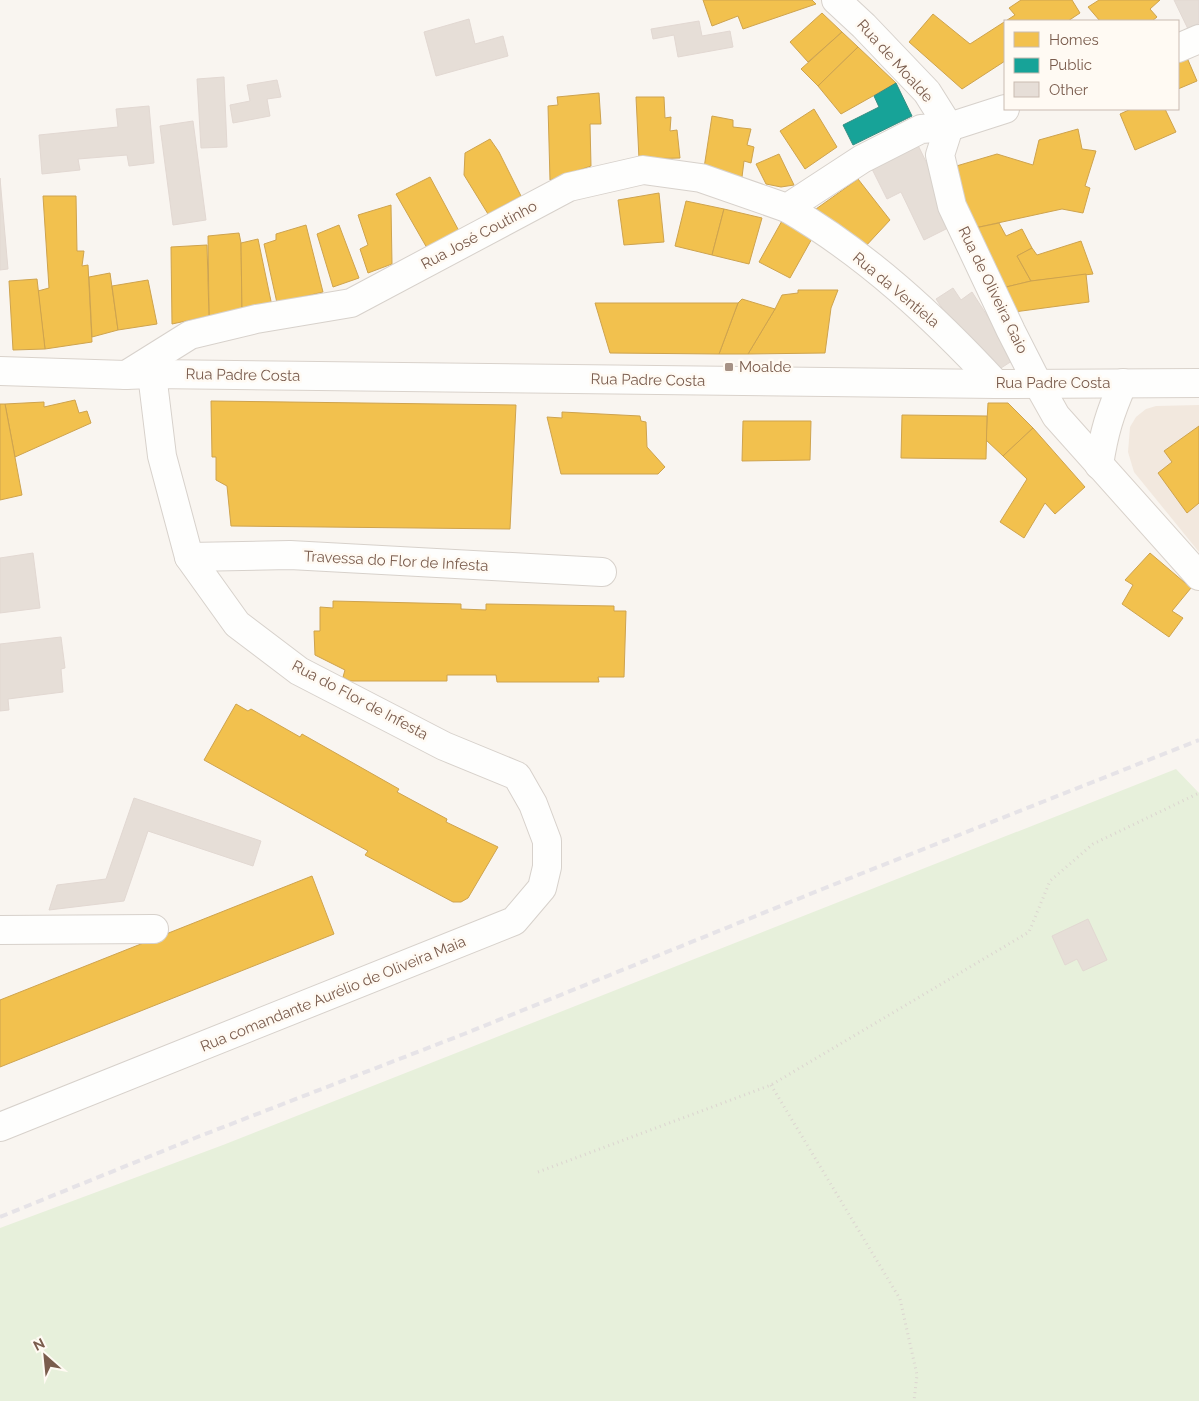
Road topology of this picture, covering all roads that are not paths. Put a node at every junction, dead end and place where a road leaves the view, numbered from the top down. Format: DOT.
graph roads {
  1 [pos="836,0"];
  2 [pos="1199,38"];
  3 [pos="1179,48"];
  4 [pos="1004,109"];
  5 [pos="949,127"];
  6 [pos="787,208"];
  7 [pos="0,371"];
  8 [pos="139,375"];
  9 [pos="1123,383"];
  10 [pos="1199,383"];
  11 [pos="996,384"];
  12 [pos="1038,384"];
  13 [pos="1099,464"];
  14 [pos="189,557"];
  15 [pos="602,572"];
  16 [pos="1199,576"];
  17 [pos="517,776"];
  18 [pos="154,929"];
  19 [pos="0,930"];
  20 [pos="0,1127"];
  1 -- 5 [label="street, Rua de Moalde"];
  2 -- 3 [label="street"];
  4 -- 5 [label="street"];
  5 -- 6 [label="street"];
  5 -- 12 [label="street, Rua de Oliveira Gaio"];
  6 -- 8 [label="street, Rua José Coutinho"];
  6 -- 11 [label="street, Rua da Ventiela"];
  7 -- 8 [label="street"];
  8 -- 11 [label="street, Rua Padre Costa"];
  8 -- 14 [label="street, Rua do Flor de Infesta"];
  9 -- 10 [label="street, Rua Padre Costa"];
  9 -- 12 [label="street, Rua Padre Costa"];
  9 -- 13 [label="street"];
  11 -- 12 [label="street, Rua Padre Costa"];
  12 -- 13 [label="street, Rua de Oliveira Gaio"];
  13 -- 16 [label="street, Rua de Oliveira Gaio"];
  14 -- 15 [label="street, Travessa do Flor de Infesta"];
  14 -- 17 [label="street, Rua do Flor de Infesta"];
  17 -- 20 [label="street, Rua comandante Aurélio de Oliveira Maia"];
  18 -- 19 [label="street"];
}
